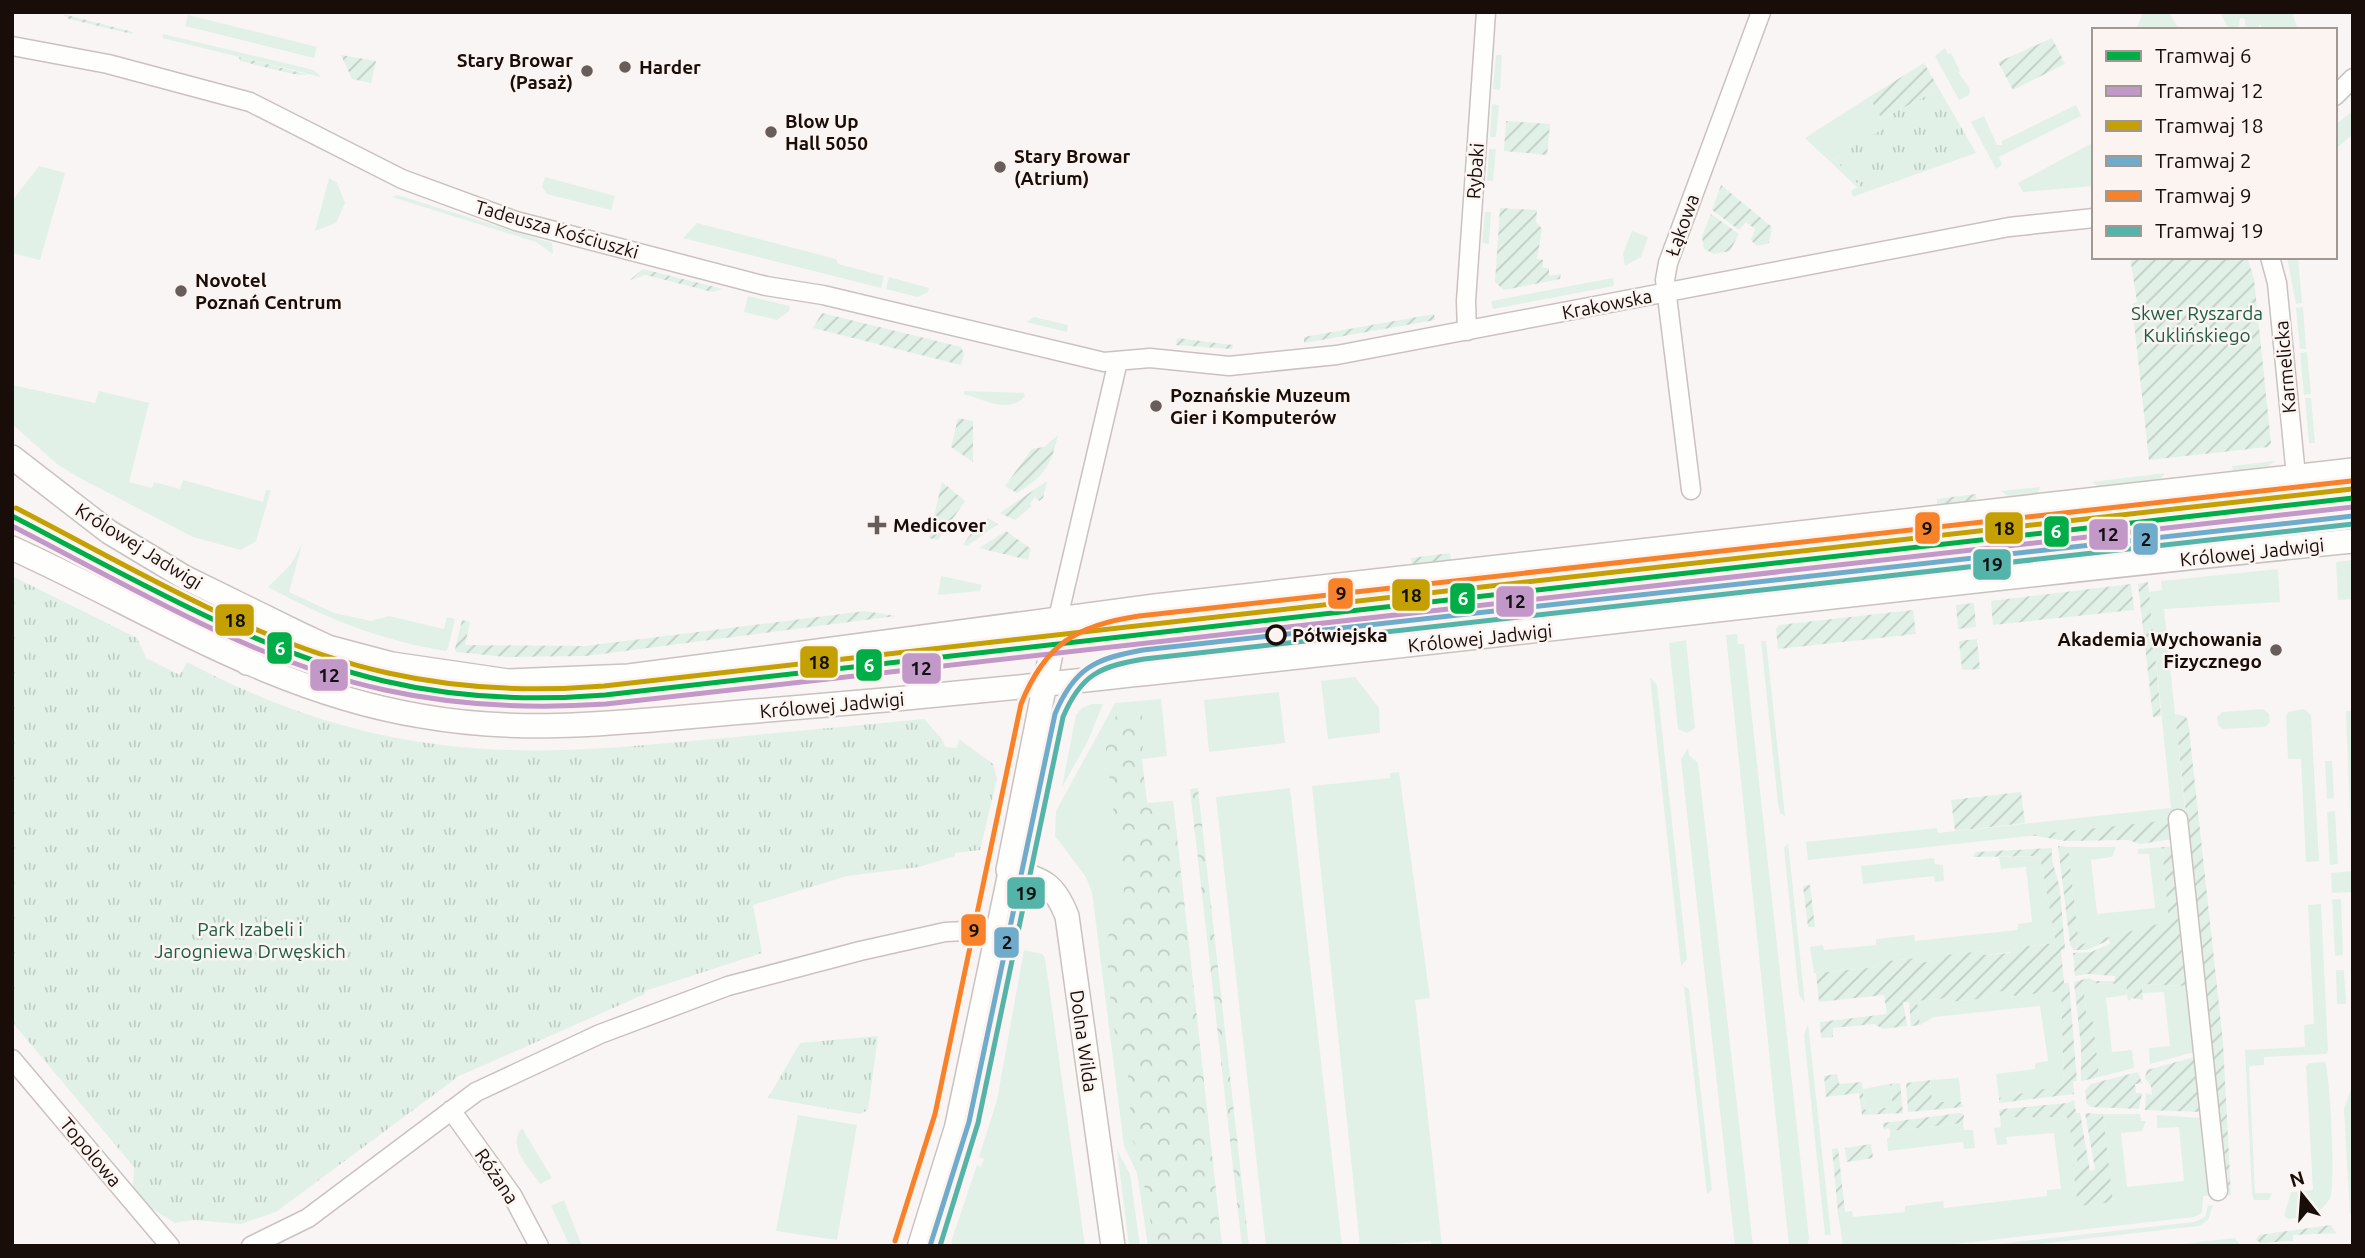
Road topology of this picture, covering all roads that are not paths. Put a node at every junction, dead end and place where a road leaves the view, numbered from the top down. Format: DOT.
graph roads {
  1 [pos="1486,12"];
  2 [pos="1761,12"];
  3 [pos="12,46"];
  4 [pos="2353,79"];
  5 [pos="2337,94"];
  6 [pos="2092,218"];
  7 [pos="2271,259"];
  8 [pos="1665,293"];
  9 [pos="1467,331"];
  10 [pos="1118,361"];
  11 [pos="12,457"];
  12 [pos="2353,470"];
  13 [pos="2296,477"];
  14 [pos="1690,490"];
  15 [pos="2353,541"];
  16 [pos="12,548"];
  17 [pos="262,616"];
  18 [pos="1058,618"];
  19 [pos="247,663"];
  20 [pos="1046,685"];
  21 [pos="2178,819"];
  22 [pos="1007,870"];
  23 [pos="994,938"];
  24 [pos="12,1059"];
  25 [pos="452,1110"];
  26 [pos="2218,1191"];
  27 [pos="170,1246"];
  28 [pos="251,1246"];
  29 [pos="538,1246"];
  30 [pos="917,1246"];
  31 [pos="1113,1246"];
  1 -- 9 [label="street, Rybaki"];
  2 -- 8 [label="street, Łąkowa"];
  3 -- 10 [label="street, Tadeusza Kościuszki"];
  4 -- 5 [label="street"];
  6 -- 8 [label="street, Krakowska"];
  7 -- 13 [label="street, Karmelicka"];
  8 -- 9 [label="street, Krakowska"];
  8 -- 14 [label="street, Łąkowa"];
  9 -- 10 [label="street, Krakowska"];
  10 -- 18 [label="street"];
  11 -- 17 [label="street, Królowej Jadwigi"];
  12 -- 13 [label="street, Królowej Jadwigi"];
  13 -- 18 [label="street, Królowej Jadwigi"];
  15 -- 20 [label="street, Królowej Jadwigi"];
  16 -- 19 [label="street, Królowej Jadwigi"];
  17 -- 18 [label="street, Królowej Jadwigi"];
  17 -- 19 [label="street"];
  18 -- 20 [label="street"];
  19 -- 20 [label="street, Królowej Jadwigi"];
  20 -- 22 [label="street"];
  21 -- 26 [label="street"];
  22 -- 23 [label="street"];
  22 -- 31 [label="street, Dolna Wilda"];
  23 -- 25 [label="street"];
  23 -- 30 [label="street"];
  24 -- 27 [label="street, Topolowa"];
  25 -- 28 [label="street"];
  25 -- 29 [label="street, Różana"];
}
